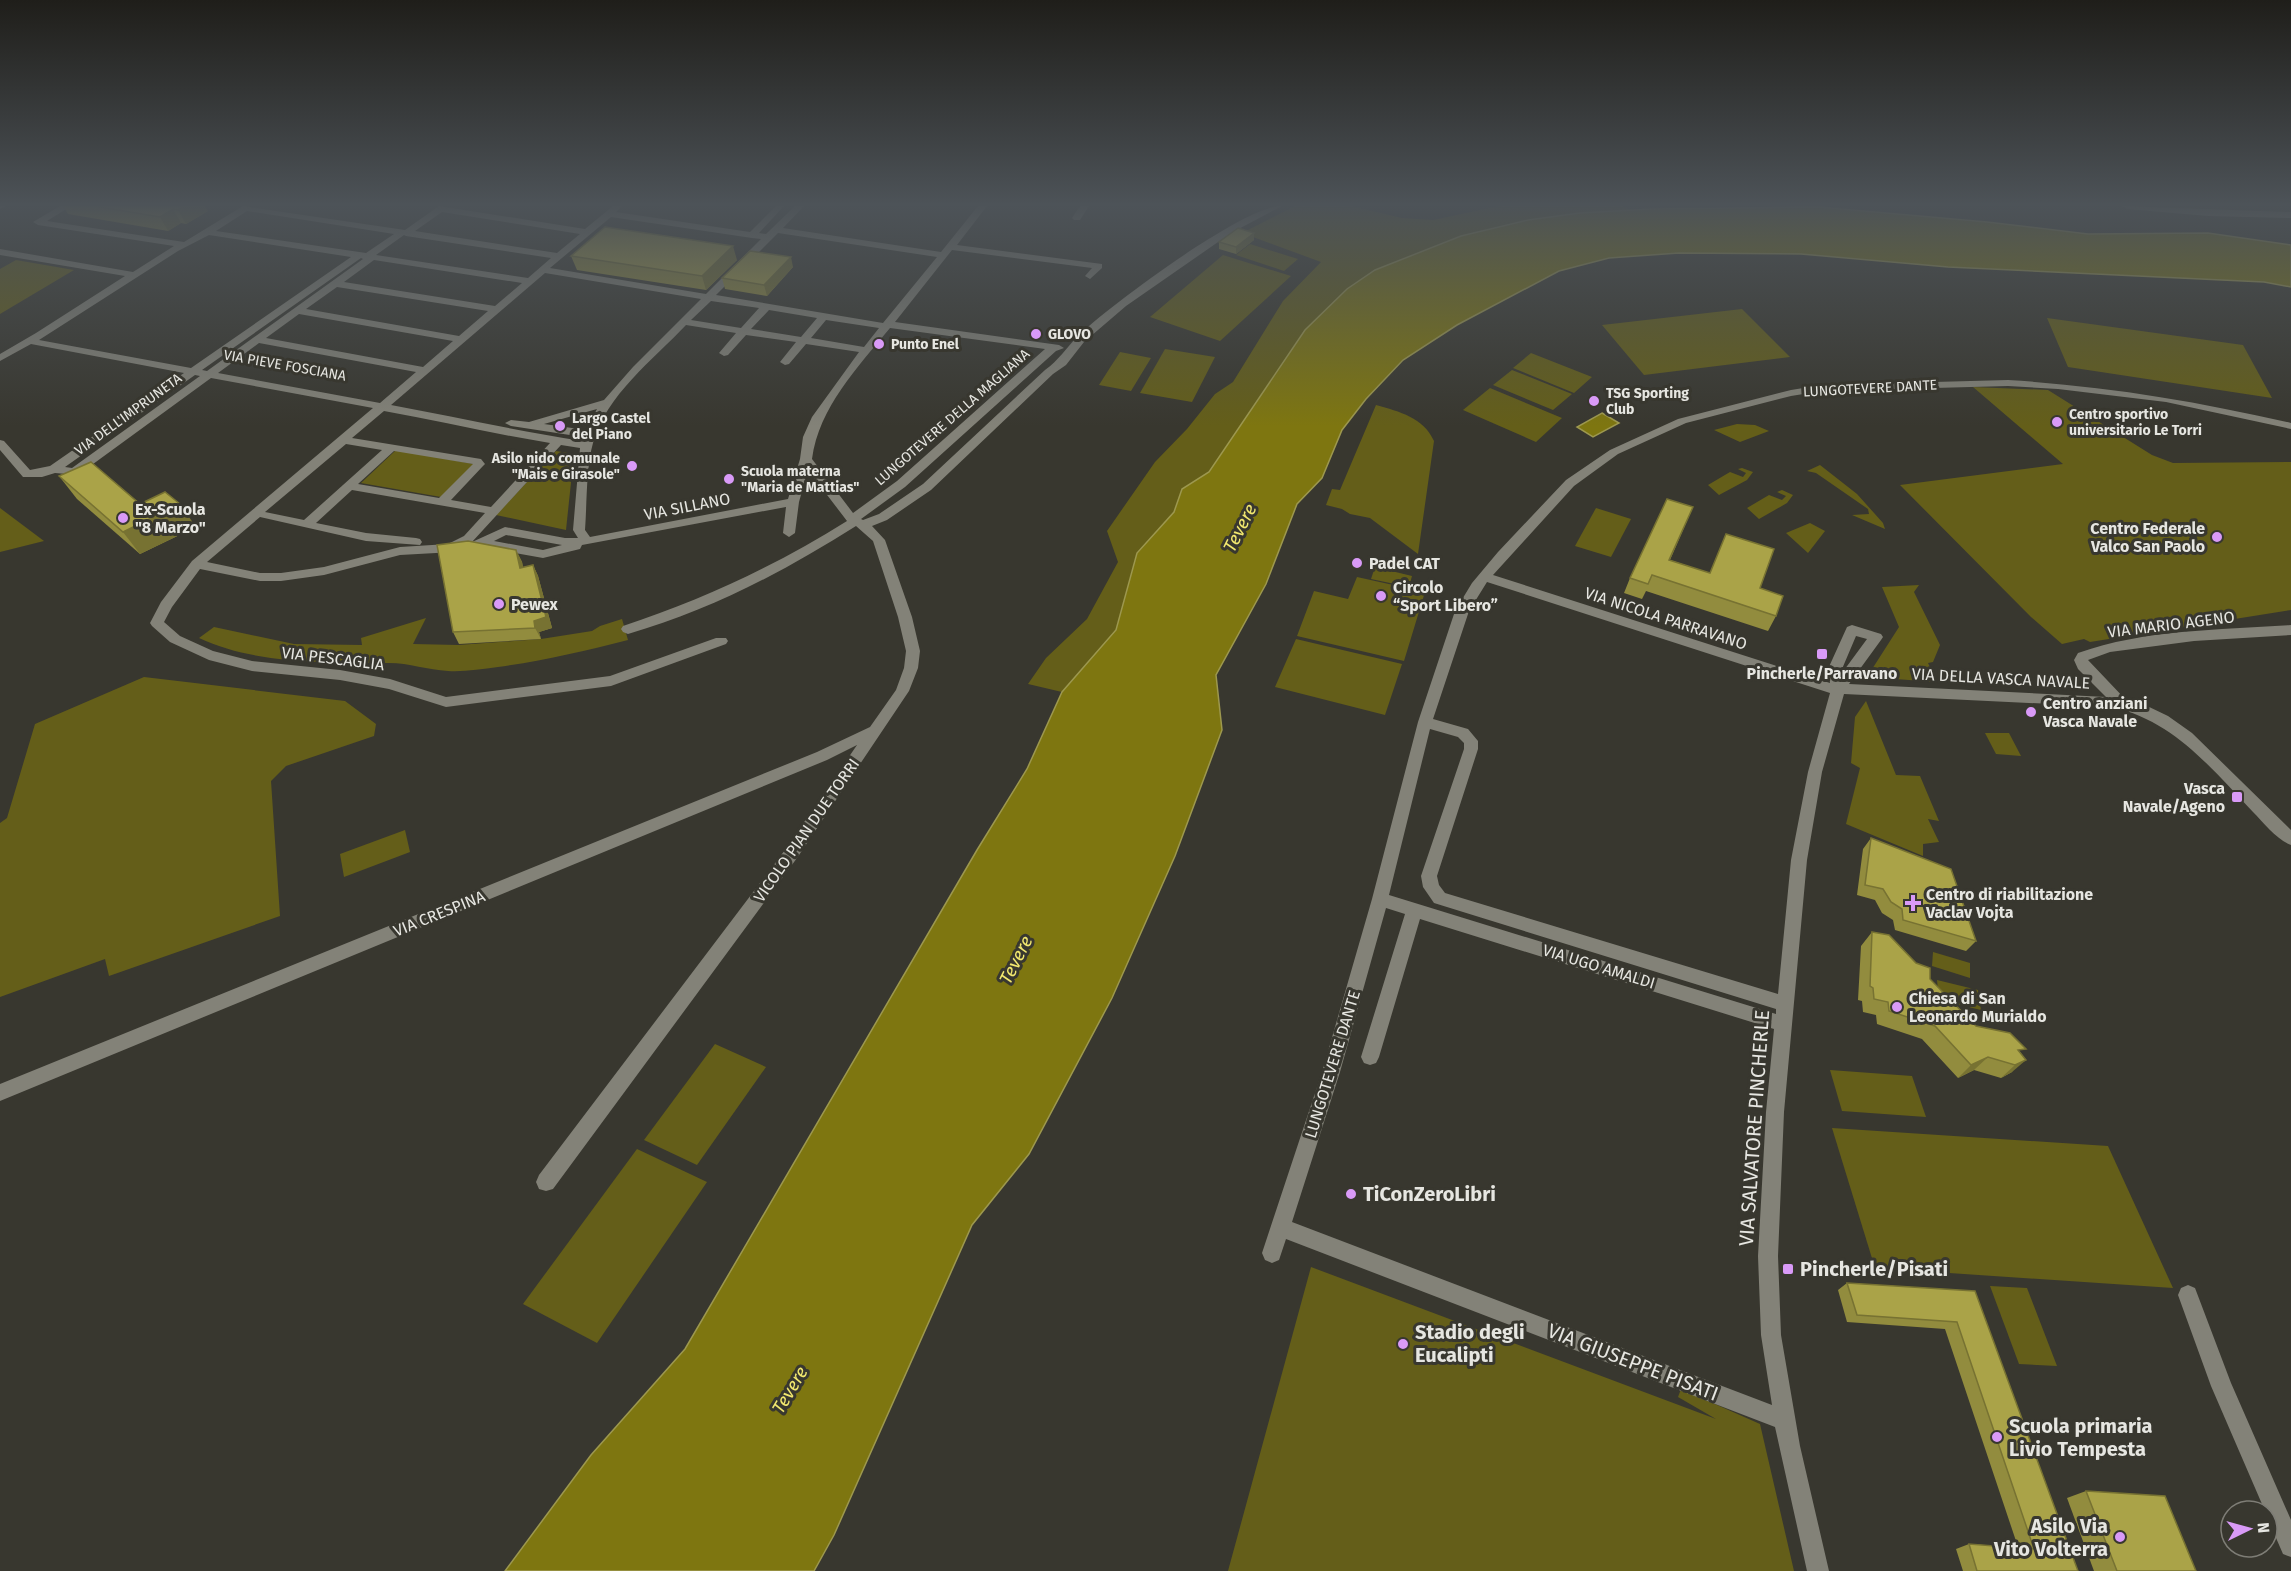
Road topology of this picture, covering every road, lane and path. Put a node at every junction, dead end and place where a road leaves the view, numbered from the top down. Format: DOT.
graph roads {
  1 [pos="130,279"];
  2 [pos="331,279"];
  3 [pos="341,279"];
  4 [pos="517,279"];
  5 [pos="601,279"];
  6 [pos="725,279"];
  7 [pos="924,279"];
  8 [pos="1157,279"];
  9 [pos="529,281"];
  10 [pos="336,284"];
  11 [pos="708,296"];
  12 [pos="765,308"];
  13 [pos="496,309"];
  14 [pos="298,311"];
  15 [pos="823,317"];
  16 [pos="684,322"];
  17 [pos="888,323"];
  18 [pos="745,331"];
  19 [pos="36,337"];
  20 [pos="460,339"];
  21 [pos="258,340"];
  22 [pos="802,340"];
  23 [pos="1074,347"];
  24 [pos="1053,348"];
  25 [pos="866,350"];
  26 [pos="724,353"];
  27 [pos="0,358"];
  28 [pos="784,362"];
  29 [pos="197,368"];
  30 [pos="424,370"];
  31 [pos="214,371"];
  32 [pos="385,403"];
  33 [pos="606,403"];
  34 [pos="526,425"];
  35 [pos="2291,426"];
  36 [pos="344,440"];
  37 [pos="587,440"];
  38 [pos="557,442"];
  39 [pos="0,443"];
  40 [pos="391,448"];
  41 [pos="806,459"];
  42 [pos="54,469"];
  43 [pos="349,486"];
  44 [pos="442,502"];
  45 [pos="793,502"];
  46 [pos="494,511"];
  47 [pos="265,516"];
  48 [pos="857,522"];
  49 [pos="307,524"];
  50 [pos="789,533"];
  51 [pos="587,542"];
  52 [pos="197,564"];
  53 [pos="1484,578"];
  54 [pos="628,629"];
  55 [pos="2291,630"];
  56 [pos="721,641"];
  57 [pos="1838,689"];
  58 [pos="2120,702"];
  59 [pos="1425,722"];
  60 [pos="876,729"];
  61 [pos="2291,839"];
  62 [pos="1380,899"];
  63 [pos="1414,910"];
  64 [pos="1618,953"];
  65 [pos="1615,971"];
  66 [pos="1784,1004"];
  67 [pos="1783,1024"];
  68 [pos="1370,1057"];
  69 [pos="0,1093"];
  70 [pos="546,1182"];
  71 [pos="1281,1227"];
  72 [pos="1272,1253"];
  73 [pos="2188,1295"];
  74 [pos="1784,1420"];
  75 [pos="2291,1546"];
  76 [pos="1818,1571"];
  1 -- 19 [label="street"];
  2 -- 29 [label="street, VIA DELL'IMPRUNETA"];
  3 -- 10 [label="street, VIA DELL'IMPRUNETA"];
  4 -- 9 [label="street"];
  5 -- 11 [label="street"];
  6 -- 11 [label="street"];
  7 -- 17 [label="street"];
  8 -- 23 [label="street, LUNGOTEVERE DELLA MAGLIANA"];
  9 -- 13 [label="street, VIA PESCAGLIA"];
  10 -- 13 [label="street"];
  10 -- 14 [label="street, VIA DELL'IMPRUNETA"];
  11 -- 12 [label="street"];
  11 -- 16 [label="street"];
  11 -- 17 [label="street"];
  12 -- 15 [label="street"];
  12 -- 18 [label="street"];
  13 -- 20 [label="street, VIA PESCAGLIA"];
  14 -- 20 [label="street"];
  14 -- 21 [label="street, VIA DELL'IMPRUNETA"];
  15 -- 17 [label="street"];
  15 -- 22 [label="street"];
  16 -- 18 [label="street"];
  16 -- 33 [label="street"];
  17 -- 24 [label="street"];
  17 -- 25 [label="street"];
  18 -- 22 [label="street"];
  18 -- 26 [label="street"];
  19 -- 27 [label="street"];
  19 -- 29 [label="street, VIA PIEVE FOSCIANA"];
  20 -- 30 [label="street, VIA PESCAGLIA"];
  21 -- 30 [label="street"];
  21 -- 31 [label="street, VIA DELL'IMPRUNETA"];
  22 -- 25 [label="street"];
  22 -- 28 [label="street"];
  23 -- 24 [label="street, LUNGOTEVERE DELLA MAGLIANA"];
  23 -- 48 [label="street, LUNGOTEVERE DELLA MAGLIANA"];
  24 -- 48 [label="street, LUNGOTEVERE DELLA MAGLIANA"];
  25 -- 41 [label="street"];
  29 -- 31 [label="street, VIA PIEVE FOSCIANA"];
  29 -- 42 [label="street, VIA DELL'IMPRUNETA"];
  30 -- 32 [label="street, VIA PESCAGLIA"];
  31 -- 32 [label="street, VIA PIEVE FOSCIANA"];
  31 -- 42 [label="street, VIA DELL'IMPRUNETA"];
  32 -- 34 [label="street, VIA PIEVE FOSCIANA"];
  32 -- 36 [label="street, VIA PESCAGLIA"];
  32 -- 38 [label="street, VIA PIEVE FOSCIANA"];
  32 -- 52 [label="street, VIA PESCAGLIA"];
  33 -- 34 [label="street"];
  33 -- 37 [label="street"];
  34 -- 37 [label="street"];
  35 -- 53 [label="street, LUNGOTEVERE DANTE"];
  36 -- 40 [label="street"];
  36 -- 52 [label="street, VIA PESCAGLIA"];
  37 -- 38 [label="street"];
  37 -- 51 [label="street"];
  38 -- 46 [label="street"];
  39 -- 42 [label="street"];
  40 -- 43 [label="street"];
  40 -- 44 [label="street"];
  41 -- 45 [label="street"];
  41 -- 48 [label="street, VICOLO PIAN DUE TORRI"];
  43 -- 44 [label="street"];
  43 -- 49 [label="street"];
  44 -- 46 [label="street"];
  45 -- 50 [label="street"];
  45 -- 51 [label="street, VIA SILLANO"];
  46 -- 49 [label="street"];
  47 -- 49 [label="street"];
  48 -- 54 [label="street, LUNGOTEVERE DELLA MAGLIANA"];
  48 -- 60 [label="street, VICOLO PIAN DUE TORRI"];
  51 -- 52 [label="street, VIA SILLANO"];
  52 -- 56 [label="street, VIA PESCAGLIA"];
  53 -- 57 [label="street, VIA NICOLA PARRAVANO"];
  53 -- 59 [label="street, LUNGOTEVERE DANTE"];
  55 -- 58 [label="street, VIA MARIO AGENO"];
  57 -- 58 [label="street, VIA DELLA VASCA NAVALE"];
  57 -- 66 [label="street, VIA SALVATORE PINCHERLE"];
  58 -- 61 [label="street, VIA DELLA VASCA NAVALE"];
  59 -- 62 [label="street, LUNGOTEVERE DANTE"];
  59 -- 64 [label="street, VIA UGO AMALDI"];
  60 -- 69 [label="street, VIA CRESPINA"];
  60 -- 70 [label="street, VICOLO PIAN DUE TORRI"];
  62 -- 63 [label="street"];
  62 -- 71 [label="street, LUNGOTEVERE DANTE"];
  63 -- 65 [label="street, VIA UGO AMALDI"];
  63 -- 68 [label="street, LUNGOTEVERE DANTE"];
  64 -- 65 [label="street"];
  64 -- 66 [label="street, VIA UGO AMALDI"];
  65 -- 67 [label="street, VIA UGO AMALDI"];
  66 -- 67 [label="street, VIA SALVATORE PINCHERLE"];
  67 -- 74 [label="street, VIA SALVATORE PINCHERLE"];
  71 -- 72 [label="street, LUNGOTEVERE DANTE"];
  71 -- 74 [label="street, VIA GIUSEPPE PISATI"];
  73 -- 75 [label="street"];
  74 -- 76 [label="street, VIA SALVATORE PINCHERLE"];
}
